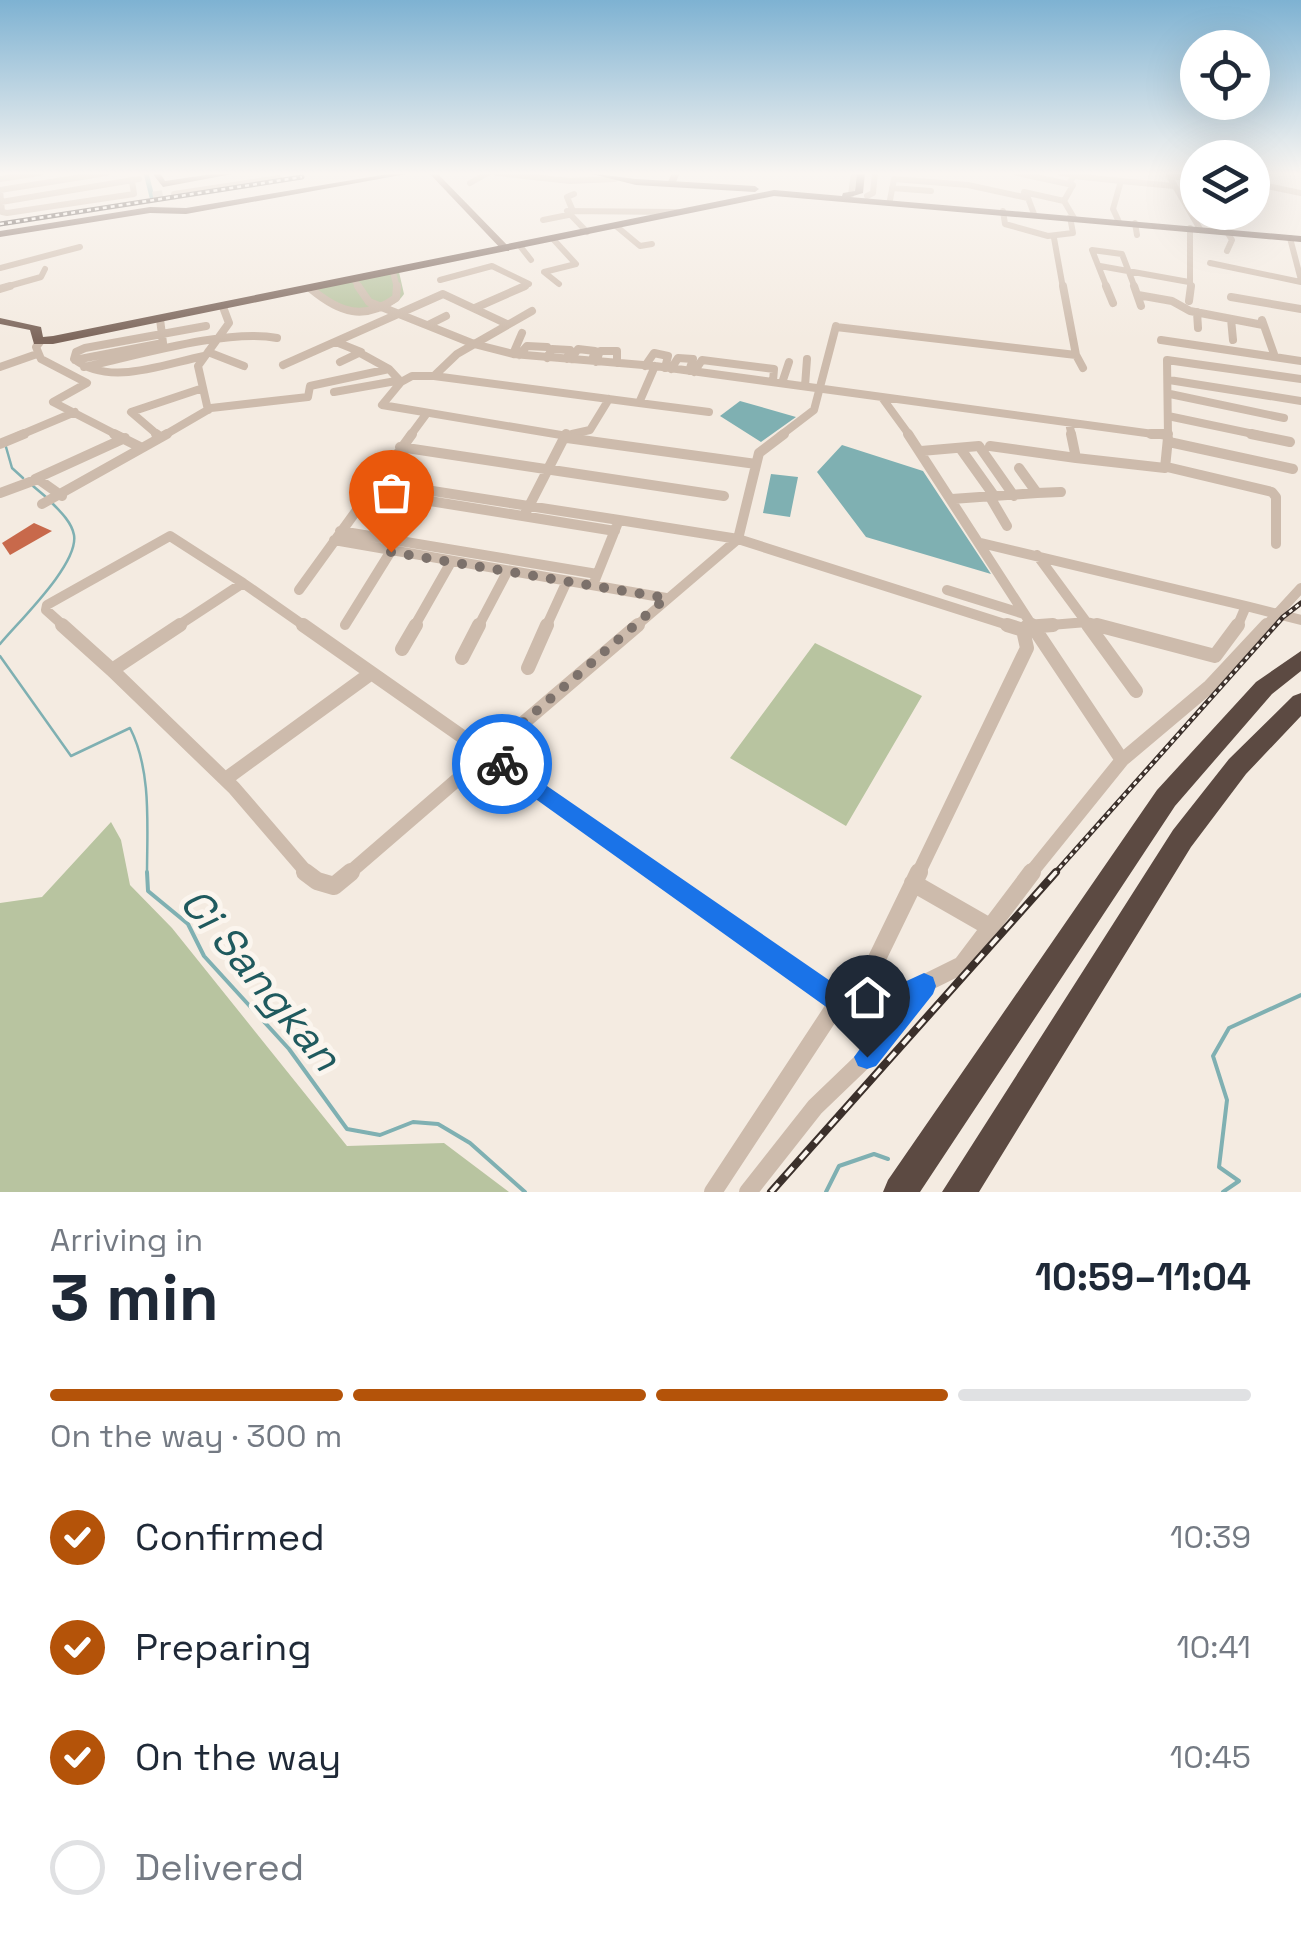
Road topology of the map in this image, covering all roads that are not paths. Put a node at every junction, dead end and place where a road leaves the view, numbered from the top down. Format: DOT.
graph roads {
  1 [pos="43,229"];
  2 [pos="486,229"];
  3 [pos="584,229"];
  4 [pos="603,229"];
  5 [pos="619,229"];
  6 [pos="1032,229"];
  7 [pos="1073,229"];
  8 [pos="1135,229"];
  9 [pos="1180,229"];
  10 [pos="1195,230"];
  11 [pos="1206,230"];
  12 [pos="587,232"];
  13 [pos="1227,232"];
  14 [pos="0,234"];
  15 [pos="1054,238"];
  16 [pos="553,239"];
  17 [pos="1298,242"];
  18 [pos="652,244"];
  19 [pos="520,246"];
  20 [pos="80,247"];
  21 [pos="506,249"];
  22 [pos="1227,251"];
  23 [pos="531,260"];
  24 [pos="1210,262"];
  25 [pos="1100,266"];
  26 [pos="0,268"];
  27 [pos="45,269"];
  28 [pos="1128,270"];
  29 [pos="393,272"];
  30 [pos="1168,277"];
  31 [pos="354,280"];
  32 [pos="440,280"];
  33 [pos="1301,281"];
  34 [pos="1189,282"];
  35 [pos="559,284"];
  36 [pos="0,289"];
  37 [pos="310,289"];
  38 [pos="1138,295"];
  39 [pos="1231,297"];
  40 [pos="1166,299"];
  41 [pos="1190,301"];
  42 [pos="1113,303"];
  43 [pos="1141,306"];
  44 [pos="222,307"];
  45 [pos="384,307"];
  46 [pos="475,308"];
  47 [pos="1301,309"];
  48 [pos="532,311"];
  49 [pos="1197,312"];
  50 [pos="399,314"];
  51 [pos="446,316"];
  52 [pos="160,319"];
  53 [pos="1232,319"];
  54 [pos="0,321"];
  55 [pos="507,324"];
  56 [pos="428,325"];
  57 [pos="206,326"];
  58 [pos="1198,328"];
  59 [pos="1156,330"];
  60 [pos="522,333"];
  61 [pos="161,334"];
  62 [pos="276,338"];
  63 [pos="1161,340"];
  64 [pos="1233,340"];
  65 [pos="86,342"];
  66 [pos="336,342"];
  67 [pos="215,344"];
  68 [pos="474,344"];
  69 [pos="38,348"];
  70 [pos="143,351"];
  71 [pos="1236,351"];
  72 [pos="636,353"];
  73 [pos="206,354"];
  74 [pos="360,354"];
  75 [pos="516,354"];
  76 [pos="1274,354"];
  77 [pos="1076,355"];
  78 [pos="808,358"];
  79 [pos="1168,360"];
  80 [pos="1301,361"];
  81 [pos="340,362"];
  82 [pos="728,362"];
  83 [pos="753,362"];
  84 [pos="788,362"];
  85 [pos="79,364"];
  86 [pos="632,364"];
  87 [pos="283,365"];
  88 [pos="146,366"];
  89 [pos="244,366"];
  90 [pos="0,367"];
  91 [pos="659,367"];
  92 [pos="1083,368"];
  93 [pos="389,370"];
  94 [pos="692,371"];
  95 [pos="1243,371"];
  96 [pos="722,375"];
  97 [pos="434,376"];
  98 [pos="1279,376"];
  99 [pos="747,378"];
  100 [pos="1301,379"];
  101 [pos="1169,380"];
  102 [pos="399,381"];
  103 [pos="780,382"];
  104 [pos="805,386"];
  105 [pos="203,388"];
  106 [pos="820,388"];
  107 [pos="334,392"];
  108 [pos="1251,393"];
  109 [pos="1170,394"];
  110 [pos="784,395"];
  111 [pos="609,398"];
  112 [pos="882,399"];
  113 [pos="1289,399"];
  114 [pos="1301,401"];
  115 [pos="640,402"];
  116 [pos="208,410"];
  117 [pos="75,412"];
  118 [pos="710,412"];
  119 [pos="427,413"];
  120 [pos="1168,416"];
  121 [pos="1284,418"];
  122 [pos="1069,422"];
  123 [pos="567,436"];
  124 [pos="124,438"];
  125 [pos="160,438"];
  126 [pos="1168,439"];
  127 [pos="3,440"];
  128 [pos="1290,442"];
  129 [pos="990,446"];
  130 [pos="400,448"];
  131 [pos="960,448"];
  132 [pos="140,449"];
  133 [pos="921,450"];
  134 [pos="1076,458"];
  135 [pos="756,464"];
  136 [pos="1019,468"];
  137 [pos="1167,468"];
  138 [pos="549,469"];
  139 [pos="1292,469"];
  140 [pos="29,481"];
  141 [pos="372,486"];
  142 [pos="1060,492"];
  143 [pos="0,494"];
  144 [pos="1037,494"];
  145 [pos="724,496"];
  146 [pos="1014,496"];
  147 [pos="992,497"];
  148 [pos="952,500"];
  149 [pos="527,511"];
  150 [pos="617,526"];
  151 [pos="1007,526"];
  152 [pos="337,535"];
  153 [pos="738,539"];
  154 [pos="980,543"];
  155 [pos="1276,544"];
  156 [pos="391,552"];
  157 [pos="1037,554"];
  158 [pos="451,562"];
  159 [pos="507,572"];
  160 [pos="595,580"];
  161 [pos="567,581"];
  162 [pos="243,583"];
  163 [pos="1301,588"];
  164 [pos="299,590"];
  165 [pos="947,590"];
  166 [pos="666,598"];
  167 [pos="1246,606"];
  168 [pos="1278,612"];
  169 [pos="1301,620"];
  170 [pos="1087,622"];
  171 [pos="1026,623"];
  172 [pos="345,626"];
  173 [pos="402,649"];
  174 [pos="462,658"];
  175 [pos="1301,659"];
  176 [pos="528,668"];
  177 [pos="112,670"];
  178 [pos="370,674"];
  179 [pos="1136,692"];
  180 [pos="1301,702"];
  181 [pos="488,753"];
  182 [pos="1122,760"];
  183 [pos="228,778"];
  184 [pos="913,883"];
  185 [pos="988,926"];
  186 [pos="924,986"];
  187 [pos="845,1006"];
  188 [pos="712,1192"];
  189 [pos="748,1192"];
  190 [pos="900,1192"];
  191 [pos="959,1192"];
  1 -- 14 [label="main road"];
  2 -- 21 [label="main road"];
  3 -- 12 [label="street"];
  4 -- 12 [label="main road"];
  5 -- 18 [label="street"];
  6 -- 15 [label="street"];
  7 -- 15 [label="street"];
  8 -- 9 [label="main road"];
  10 -- 34 [label="street"];
  11 -- 13 [label="main road"];
  12 -- 16 [label="main road"];
  13 -- 17 [label="main road"];
  13 -- 22 [label="street"];
  15 -- 77 [label="street"];
  16 -- 19 [label="main road"];
  16 -- 35 [label="street"];
  17 -- 33 [label="street"];
  19 -- 21 [label="main road"];
  19 -- 23 [label="street"];
  20 -- 26 [label="street"];
  21 -- 29 [label="main road"];
  24 -- 33 [label="street"];
  25 -- 28 [label="street"];
  25 -- 28 [label="street"];
  25 -- 42 [label="street"];
  27 -- 36 [label="street"];
  28 -- 30 [label="street"];
  28 -- 38 [label="street"];
  29 -- 31 [label="main road"];
  29 -- 45 [label="street"];
  30 -- 34 [label="street"];
  30 -- 40 [label="street"];
  31 -- 37 [label="main road"];
  31 -- 45 [label="street"];
  32 -- 46 [label="street"];
  34 -- 41 [label="street"];
  37 -- 44 [label="main road"];
  37 -- 45 [label="street"];
  38 -- 40 [label="street"];
  38 -- 43 [label="street"];
  39 -- 47 [label="street"];
  40 -- 49 [label="street"];
  44 -- 52 [label="main road"];
  44 -- 67 [label="street"];
  45 -- 50 [label="street"];
  46 -- 50 [label="street"];
  46 -- 55 [label="street"];
  48 -- 55 [label="street"];
  49 -- 53 [label="street"];
  49 -- 58 [label="street"];
  50 -- 56 [label="street"];
  50 -- 66 [label="street"];
  51 -- 56 [label="street"];
  52 -- 61 [label="street"];
  52 -- 65 [label="main road"];
  53 -- 64 [label="street"];
  53 -- 76 [label="street"];
  54 -- 69 [label="main road"];
  55 -- 68 [label="street"];
  56 -- 68 [label="street"];
  57 -- 61 [label="street"];
  59 -- 63 [label="street"];
  60 -- 75 [label="street"];
  61 -- 65 [label="street"];
  61 -- 70 [label="street"];
  62 -- 67 [label="street"];
  63 -- 71 [label="street"];
  63 -- 79 [label="street"];
  65 -- 69 [label="main road"];
  65 -- 85 [label="street"];
  66 -- 74 [label="street"];
  66 -- 87 [label="street"];
  67 -- 70 [label="street"];
  67 -- 73 [label="street"];
  68 -- 75 [label="street"];
  68 -- 97 [label="street"];
  69 -- 90 [label="street"];
  69 -- 117 [label="street"];
  70 -- 85 [label="street"];
  70 -- 88 [label="street"];
  71 -- 80 [label="street"];
  71 -- 95 [label="street"];
  72 -- 86 [label="street"];
  73 -- 88 [label="street"];
  73 -- 89 [label="street"];
  73 -- 105 [label="street"];
  74 -- 81 [label="street"];
  74 -- 93 [label="street"];
  75 -- 86 [label="street"];
  77 -- 92 [label="street"];
  77 -- 106 [label="street"];
  78 -- 104 [label="street"];
  79 -- 95 [label="street"];
  79 -- 101 [label="street"];
  82 -- 83 [label="street"];
  82 -- 94 [label="street"];
  82 -- 96 [label="street"];
  83 -- 99 [label="street"];
  83 -- 103 [label="street"];
  84 -- 103 [label="street"];
  85 -- 88 [label="street"];
  86 -- 91 [label="street"];
  91 -- 94 [label="street"];
  91 -- 115 [label="street"];
  93 -- 102 [label="street"];
  93 -- 116 [label="street"];
  94 -- 96 [label="street"];
  95 -- 98 [label="street"];
  95 -- 108 [label="street"];
  96 -- 99 [label="street"];
  97 -- 102 [label="street"];
  97 -- 111 [label="street"];
  98 -- 100 [label="street"];
  98 -- 113 [label="street"];
  99 -- 103 [label="street"];
  101 -- 108 [label="street"];
  101 -- 109 [label="street"];
  102 -- 107 [label="street"];
  102 -- 119 [label="street"];
  103 -- 104 [label="street"];
  103 -- 110 [label="street"];
  104 -- 106 [label="street"];
  105 -- 116 [label="street"];
  105 -- 125 [label="street"];
  106 -- 112 [label="street"];
  106 -- 135 [label="street"];
  108 -- 113 [label="street"];
  109 -- 120 [label="street"];
  109 -- 121 [label="street"];
  111 -- 115 [label="street"];
  111 -- 123 [label="street"];
  112 -- 122 [label="street"];
  112 -- 133 [label="street"];
  113 -- 114 [label="street"];
  115 -- 118 [label="street"];
  116 -- 125 [label="street"];
  117 -- 124 [label="street"];
  117 -- 127 [label="street"];
  119 -- 123 [label="street"];
  119 -- 130 [label="street"];
  120 -- 126 [label="street"];
  120 -- 128 [label="street"];
  122 -- 126 [label="street"];
  122 -- 134 [label="street"];
  123 -- 135 [label="street"];
  123 -- 138 [label="street"];
  124 -- 132 [label="street"];
  124 -- 140 [label="street"];
  125 -- 132 [label="street"];
  126 -- 137 [label="street"];
  126 -- 139 [label="street"];
  129 -- 134 [label="street"];
  130 -- 138 [label="street"];
  130 -- 141 [label="street"];
  131 -- 133 [label="street"];
  131 -- 146 [label="street"];
  131 -- 147 [label="street"];
  132 -- 140 [label="street"];
  133 -- 148 [label="street"];
  134 -- 137 [label="street"];
  135 -- 153 [label="street"];
  136 -- 144 [label="street"];
  137 -- 155 [label="street"];
  138 -- 145 [label="street"];
  138 -- 149 [label="street"];
  140 -- 143 [label="street"];
  141 -- 149 [label="street"];
  141 -- 152 [label="street"];
  142 -- 144 [label="street"];
  144 -- 146 [label="street"];
  146 -- 147 [label="street"];
  147 -- 148 [label="street"];
  147 -- 151 [label="street"];
  148 -- 154 [label="street"];
  149 -- 150 [label="street"];
  150 -- 153 [label="street"];
  150 -- 160 [label="street"];
  152 -- 156 [label="street"];
  152 -- 160 [label="street"];
  152 -- 164 [label="street"];
  153 -- 166 [label="street"];
  153 -- 171 [label="street"];
  154 -- 157 [label="street"];
  154 -- 171 [label="street"];
  156 -- 158 [label="street"];
  156 -- 172 [label="street"];
  157 -- 167 [label="street"];
  157 -- 170 [label="street"];
  158 -- 159 [label="street"];
  158 -- 173 [label="street"];
  159 -- 161 [label="street"];
  159 -- 174 [label="street"];
  160 -- 161 [label="street"];
  160 -- 166 [label="street"];
  161 -- 176 [label="street"];
  162 -- 177 [label="street"];
  162 -- 177 [label="street"];
  162 -- 178 [label="street"];
  163 -- 168 [label="street"];
  165 -- 171 [label="street"];
  166 -- 181 [label="street"];
  167 -- 168 [label="street"];
  167 -- 170 [label="street"];
  168 -- 169 [label="street"];
  168 -- 182 [label="street"];
  170 -- 171 [label="street"];
  170 -- 179 [label="street"];
  171 -- 182 [label="street"];
  171 -- 184 [label="street"];
  175 -- 190 [label="highway"];
  177 -- 183 [label="street"];
  178 -- 181 [label="street"];
  178 -- 183 [label="street"];
  180 -- 191 [label="highway"];
  181 -- 183 [label="street"];
  181 -- 187 [label="street"];
  182 -- 185 [label="street"];
  184 -- 185 [label="street"];
  184 -- 187 [label="street"];
  185 -- 186 [label="street"];
  186 -- 187 [label="street"];
  186 -- 189 [label="street"];
  187 -- 188 [label="street"];
}
